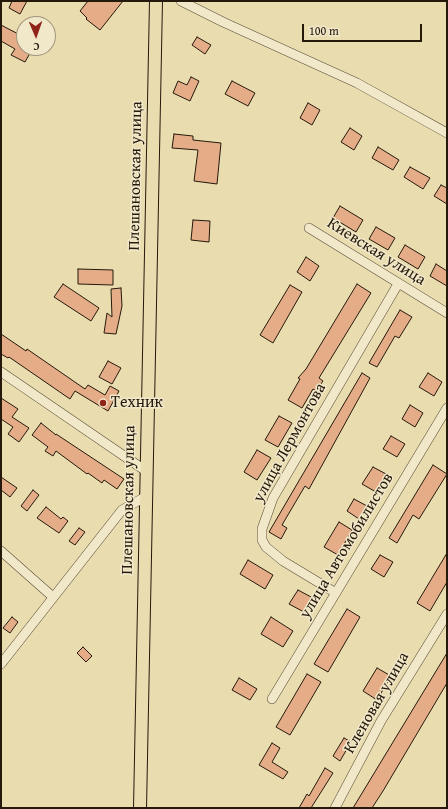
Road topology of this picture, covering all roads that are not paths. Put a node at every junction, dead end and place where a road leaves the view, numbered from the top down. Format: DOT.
graph roads {
  1 [pos="156,1"];
  2 [pos="181,1"];
  3 [pos="447,133"];
  4 [pos="309,228"];
  5 [pos="398,284"];
  6 [pos="447,313"];
  7 [pos="1,372"];
  8 [pos="447,408"];
  9 [pos="146,471"];
  10 [pos="145,497"];
  11 [pos="1,551"];
  12 [pos="336,593"];
  13 [pos="53,597"];
  14 [pos="447,614"];
  15 [pos="1,664"];
  16 [pos="272,699"];
  17 [pos="140,808"];
  18 [pos="335,808"];
  1 -- 9 [label="main road, Плешановская улица"];
  2 -- 3 [label="street"];
  4 -- 5 [label="street, Киевская улица"];
  5 -- 6 [label="street, Киевская улица"];
  5 -- 12 [label="street, улица Лермонтова"];
  7 -- 9 [label="street"];
  8 -- 12 [label="street, улица Автомобилистов"];
  9 -- 10 [label="main road, Плешановская улица"];
  10 -- 13 [label="street"];
  10 -- 17 [label="main road, Плешановская улица"];
  11 -- 13 [label="street"];
  12 -- 16 [label="street, улица Автомобилистов"];
  13 -- 15 [label="street"];
  14 -- 18 [label="street, Кленовая улица"];
}
